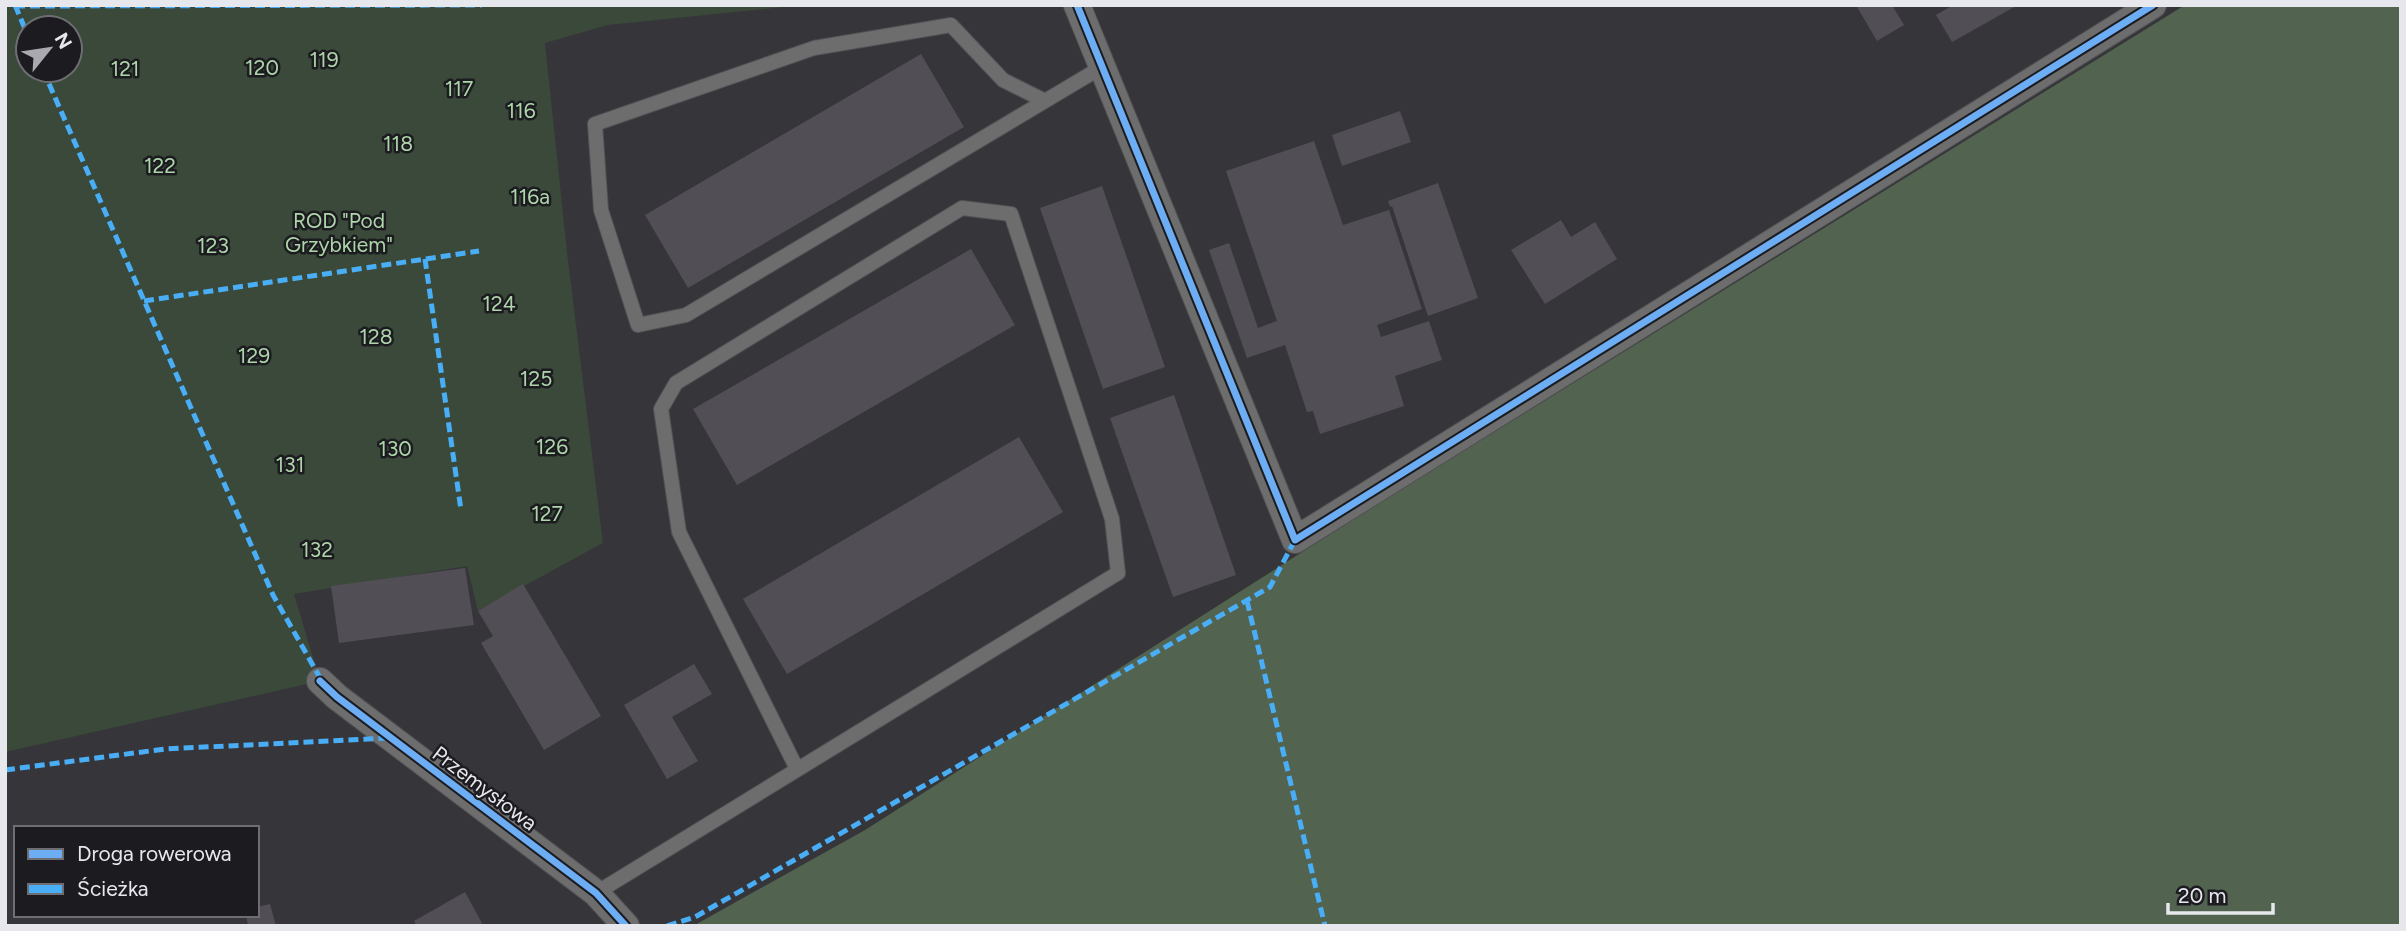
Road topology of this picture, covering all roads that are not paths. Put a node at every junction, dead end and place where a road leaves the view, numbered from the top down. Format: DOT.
graph roads {
  1 [pos="1077,5"];
  2 [pos="2144,7"];
  3 [pos="1102,66"];
  4 [pos="1045,101"];
  5 [pos="320,681"];
  6 [pos="797,769"];
  7 [pos="596,893"];
  8 [pos="625,926"];
  1 -- 3 [label="street"];
  2 -- 3 [label="street"];
  3 -- 4 [label="lane"];
  4 -- 4 [label="lane"];
  5 -- 7 [label="street, Przemysłowa"];
  6 -- 6 [label="lane"];
  6 -- 7 [label="lane"];
  7 -- 8 [label="street, Przemysłowa"];
}
